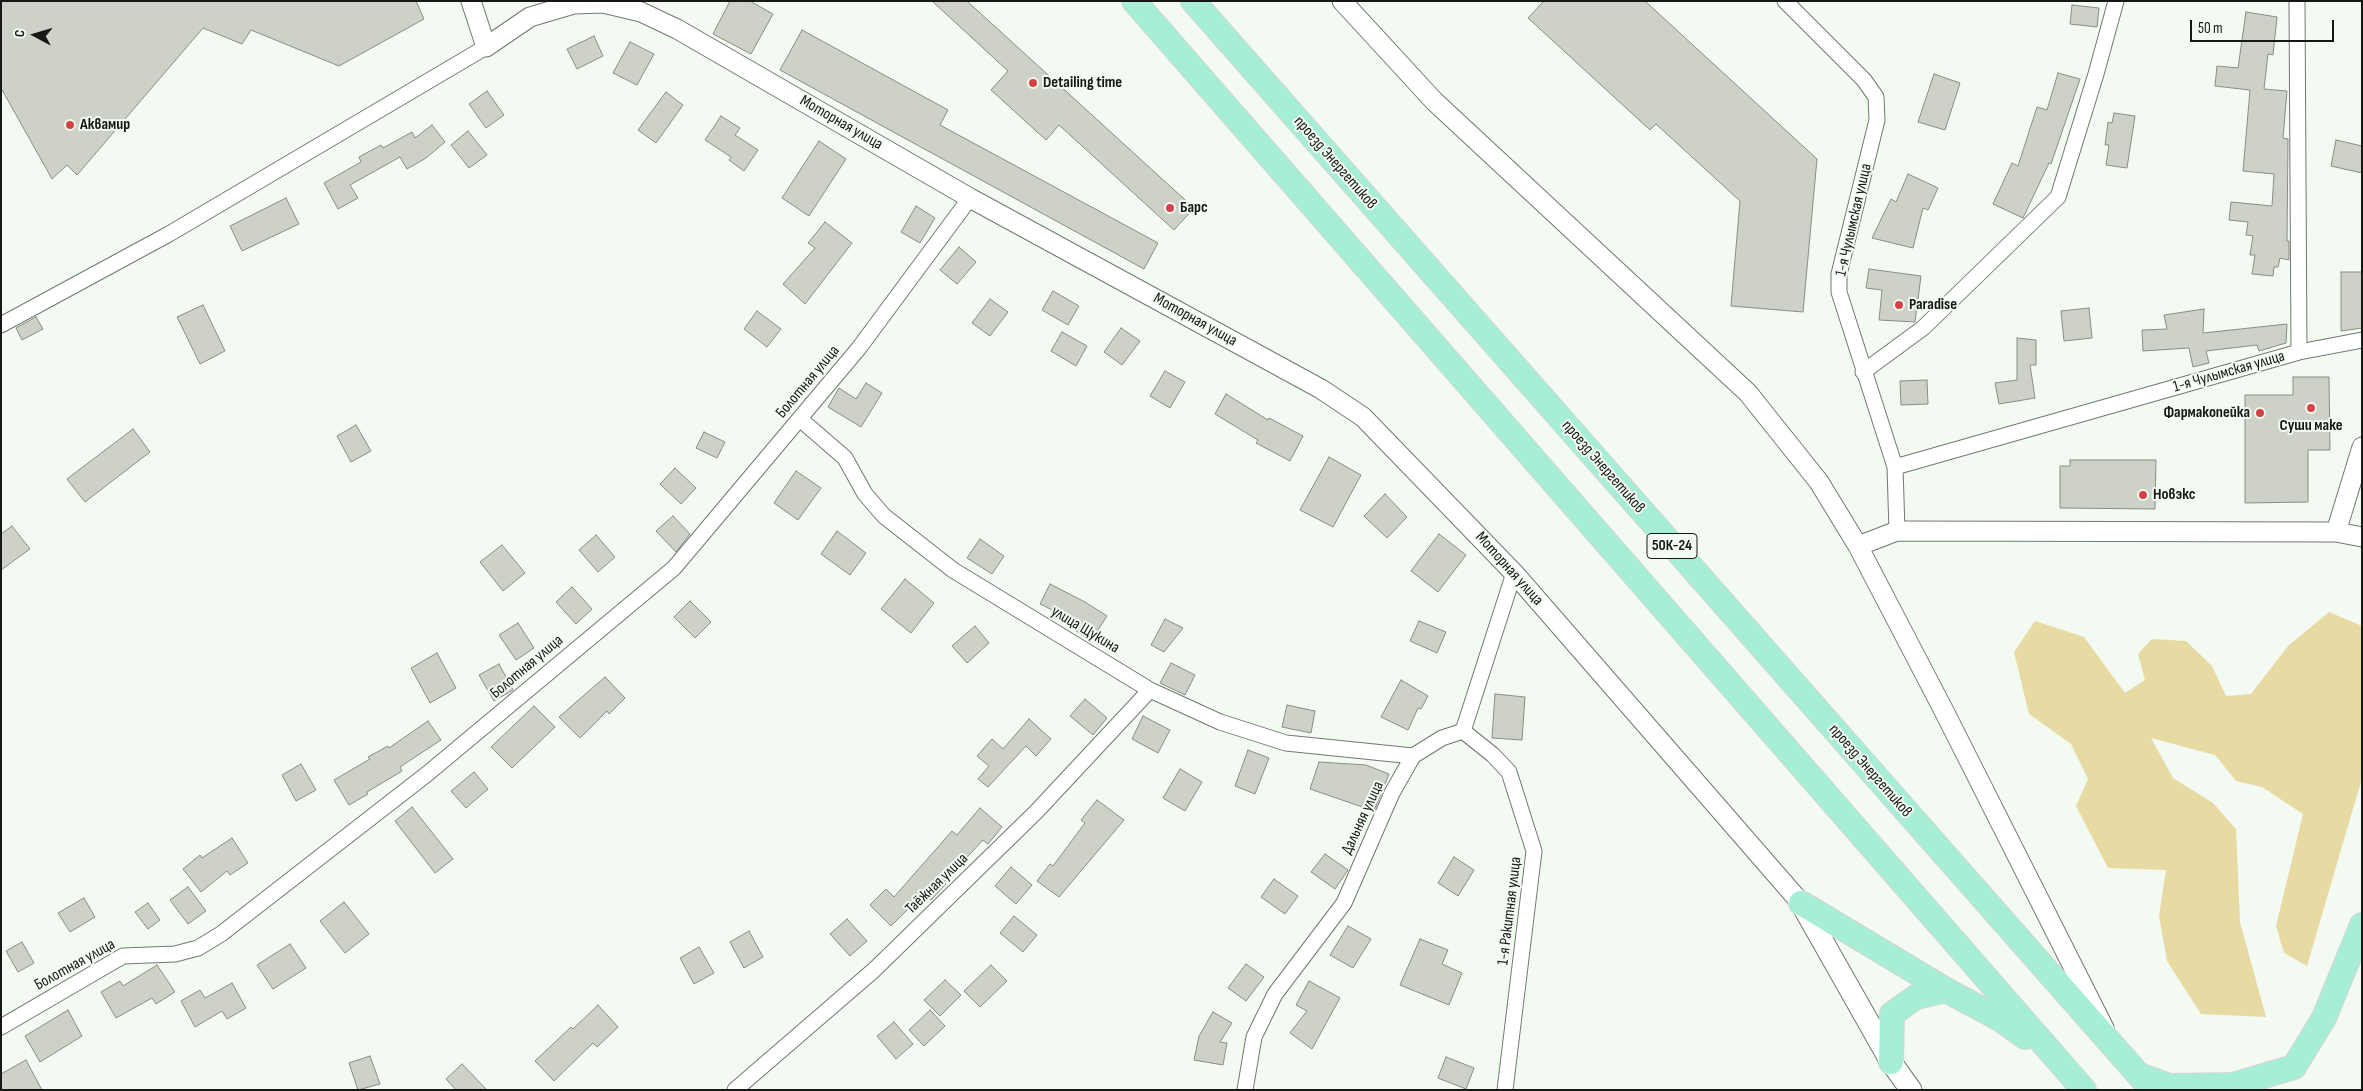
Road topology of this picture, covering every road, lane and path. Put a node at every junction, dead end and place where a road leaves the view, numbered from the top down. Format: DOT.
graph roads {
  1 [pos="471,1"];
  2 [pos="1134,1"];
  3 [pos="1193,1"];
  4 [pos="1342,1"];
  5 [pos="1785,1"];
  6 [pos="2116,1"];
  7 [pos="2297,1"];
  8 [pos="486,47"];
  9 [pos="970,198"];
  10 [pos="1,325"];
  11 [pos="2362,340"];
  12 [pos="2299,352"];
  13 [pos="1863,372"];
  14 [pos="800,419"];
  15 [pos="2362,447"];
  16 [pos="1895,467"];
  17 [pos="1897,531"];
  18 [pos="2336,532"];
  19 [pos="2362,537"];
  20 [pos="1858,546"];
  21 [pos="1514,573"];
  22 [pos="1150,690"];
  23 [pos="1463,731"];
  24 [pos="1413,756"];
  25 [pos="1801,903"];
  26 [pos="2362,925"];
  27 [pos="1946,990"];
  28 [pos="1,1027"];
  29 [pos="2115,1049"];
  30 [pos="2058,1060"];
  31 [pos="1891,1062"];
  32 [pos="2146,1082"];
  33 [pos="735,1090"];
  34 [pos="1245,1090"];
  35 [pos="1505,1090"];
  36 [pos="1911,1090"];
  37 [pos="2074,1090"];
  38 [pos="2084,1090"];
  1 -- 8 [label="street"];
  2 -- 30 [label="main road, 50К-24"];
  3 -- 29 [label="main road, проезд Энергетиков / 50К-24"];
  4 -- 20 [label="street"];
  5 -- 13 [label="street, 1-я Чулымская улица"];
  6 -- 13 [label="street"];
  7 -- 12 [label="street"];
  8 -- 9 [label="street, Моторная улица"];
  8 -- 10 [label="street"];
  9 -- 14 [label="street, Болотная улица"];
  9 -- 21 [label="street, Моторная улица"];
  11 -- 12 [label="street, 1-я Чулымская улица"];
  12 -- 16 [label="street, 1-я Чулымская улица"];
  13 -- 16 [label="street, 1-я Чулымская улица"];
  14 -- 22 [label="street, улица Щукина"];
  14 -- 28 [label="street, Болотная улица"];
  15 -- 18 [label="street"];
  16 -- 17 [label="street, 1-я Чулымская улица"];
  17 -- 18 [label="street"];
  17 -- 20 [label="street"];
  18 -- 19 [label="street"];
  20 -- 29 [label="street"];
  21 -- 23 [label="street"];
  21 -- 25 [label="street, Моторная улица"];
  22 -- 24 [label="street, улица Щукина"];
  22 -- 33 [label="street, Таёжная улица"];
  23 -- 24 [label="street, Дальняя улица"];
  23 -- 35 [label="street, 1-я Ракитная улица"];
  24 -- 34 [label="street, Дальняя улица"];
  25 -- 27 [label="main road"];
  25 -- 31 [label="main road"];
  26 -- 32 [label="main road"];
  27 -- 30 [label="main road"];
  27 -- 31 [label="main road"];
  29 -- 32 [label="main road, проезд Энергетиков / 50К-24"];
  30 -- 37 [label="main road"];
  30 -- 38 [label="main road, 50К-24"];
  31 -- 36 [label="main road"];
}
